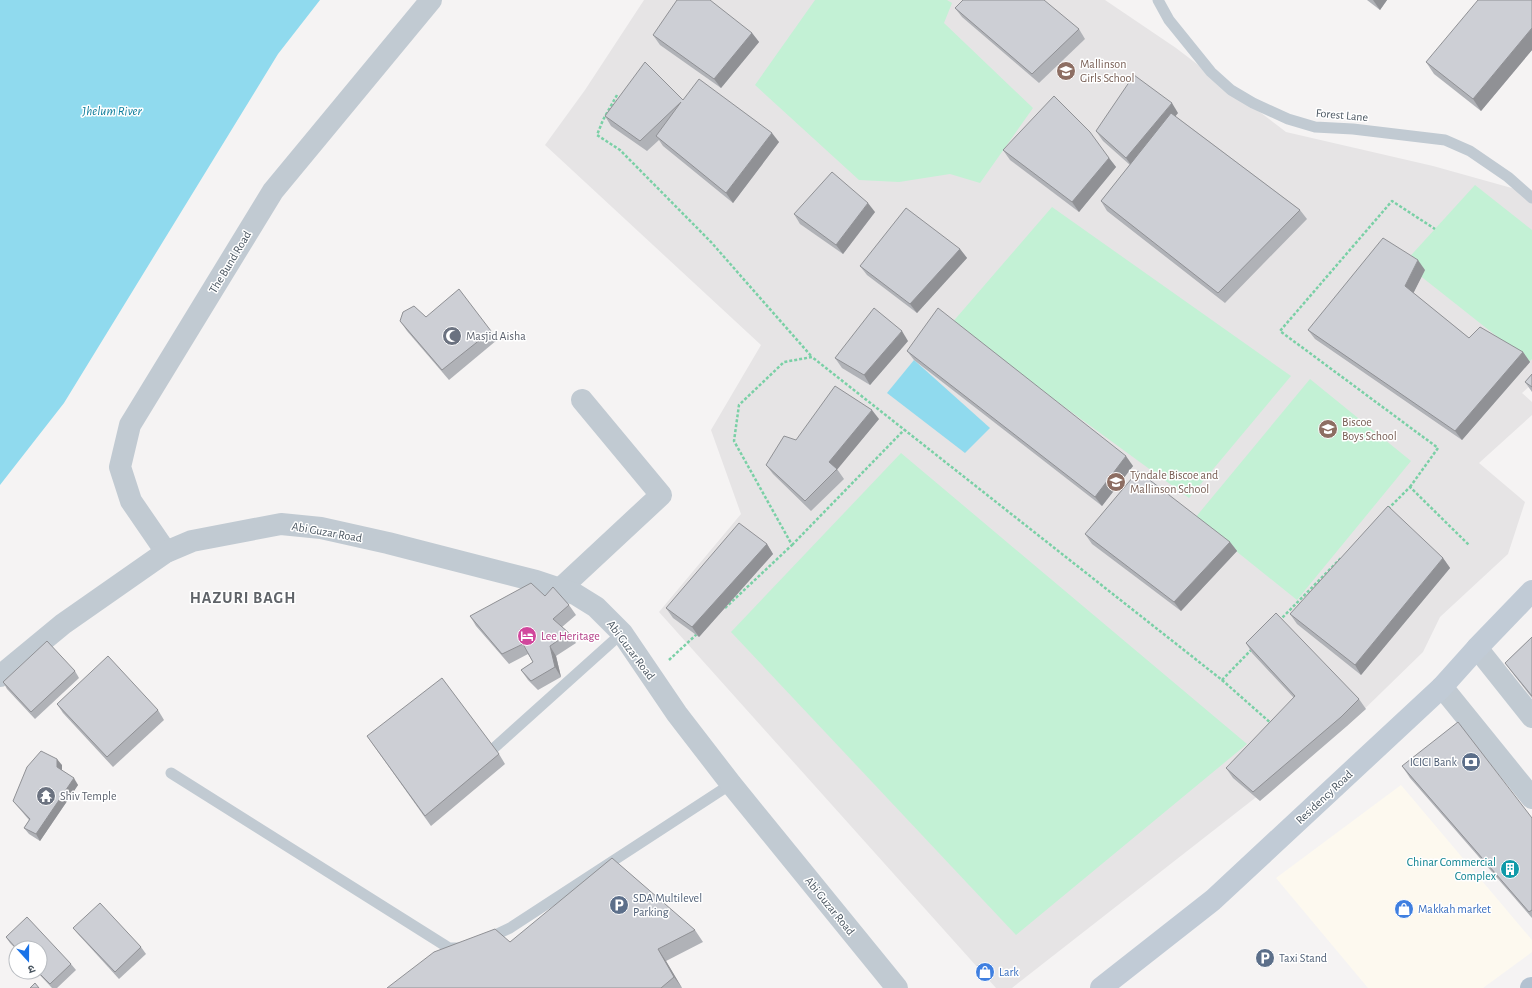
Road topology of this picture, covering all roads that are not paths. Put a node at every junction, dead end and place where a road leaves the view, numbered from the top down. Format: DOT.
graph roads {
  1 [pos="431,0"];
  2 [pos="1158,0"];
  3 [pos="1532,198"];
  4 [pos="582,400"];
  5 [pos="166,552"];
  6 [pos="560,589"];
  7 [pos="1532,591"];
  8 [pos="622,633"];
  9 [pos="1477,648"];
  10 [pos="0,676"];
  11 [pos="1442,687"];
  12 [pos="1532,718"];
  13 [pos="494,748"];
  14 [pos="171,774"];
  15 [pos="731,784"];
  16 [pos="1532,798"];
  17 [pos="897,988"];
  18 [pos="1101,988"];
  1 -- 5 [label="street, The Bund Road"];
  2 -- 3 [label="lane, Forest Lane"];
  4 -- 6 [label="street"];
  5 -- 6 [label="street, Abi Guzar Road"];
  5 -- 10 [label="street, Abi Guzar Road"];
  6 -- 8 [label="street, Abi Guzar Road"];
  7 -- 9 [label="main road, Residency Road"];
  8 -- 13 [label="lane"];
  8 -- 15 [label="street, Abi Guzar Road"];
  9 -- 11 [label="main road, Residency Road"];
  9 -- 12 [label="street"];
  11 -- 16 [label="street"];
  11 -- 18 [label="main road, Residency Road"];
  14 -- 15 [label="lane"];
  15 -- 17 [label="street, Abi Guzar Road"];
}
